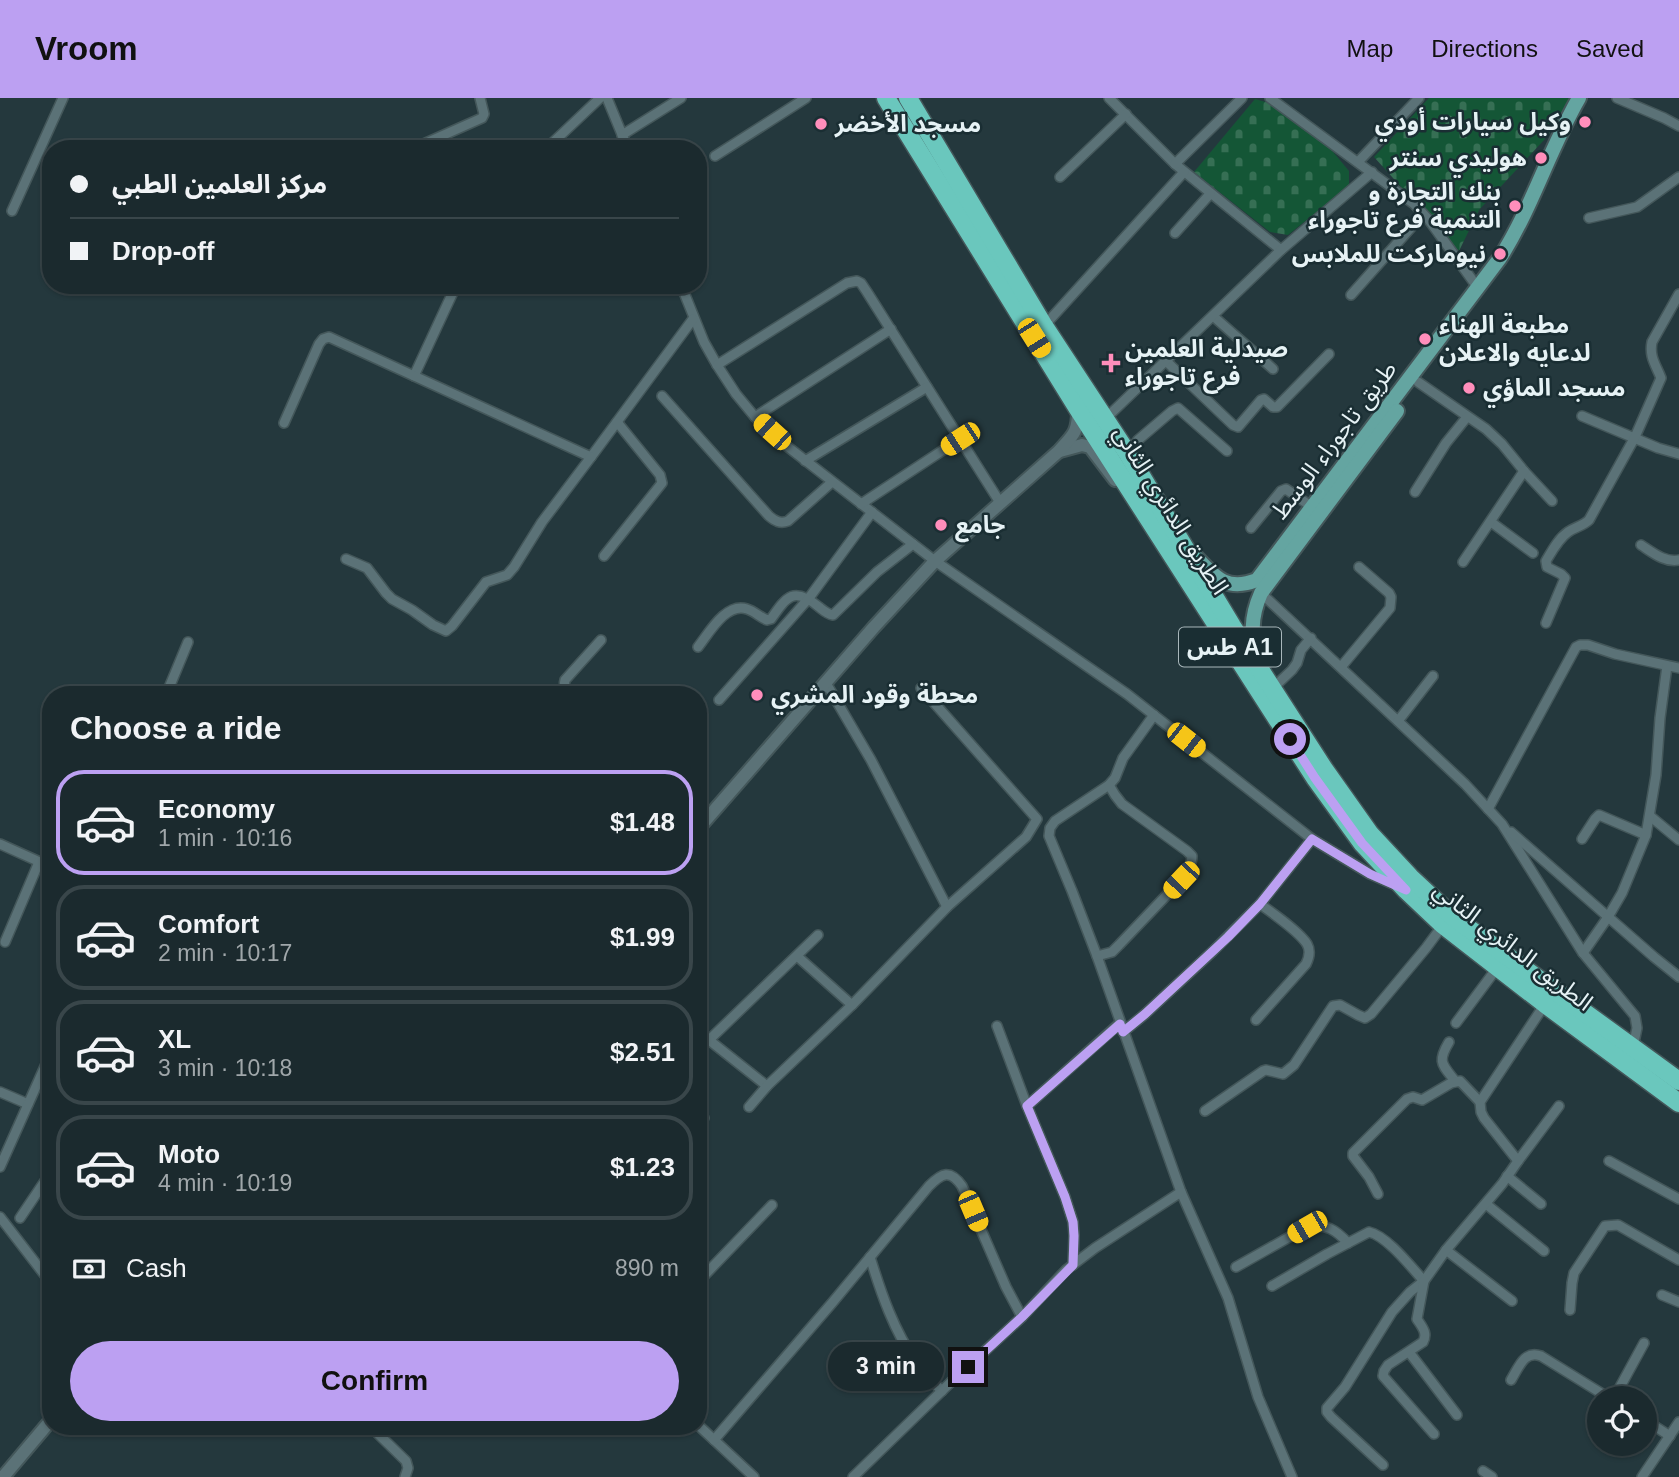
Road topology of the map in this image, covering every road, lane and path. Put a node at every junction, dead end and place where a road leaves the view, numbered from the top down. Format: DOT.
graph roads {
  1 [pos="63,98"];
  2 [pos="481,98"];
  3 [pos="681,98"];
  4 [pos="806,98"];
  5 [pos="1109,98"];
  6 [pos="1242,98"];
  7 [pos="1270,98"];
  8 [pos="1419,98"];
  9 [pos="1579,98"];
  10 [pos="1590,98"];
  11 [pos="1617,98"];
  12 [pos="608,99"];
  13 [pos="911,102"];
  14 [pos="891,106"];
  15 [pos="1126,114"];
  16 [pos="1679,126"];
  17 [pos="622,135"];
  18 [pos="44,140"];
  19 [pos="432,140"];
  20 [pos="557,140"];
  21 [pos="624,140"];
  22 [pos="42,145"];
  23 [pos="928,148"];
  24 [pos="715,156"];
  25 [pos="1358,162"];
  26 [pos="1175,164"];
  27 [pos="1184,172"];
  28 [pos="1372,172"];
  29 [pos="1060,177"];
  30 [pos="1679,177"];
  31 [pos="1210,194"];
  32 [pos="12,211"];
  33 [pos="1423,214"];
  34 [pos="1589,218"];
  35 [pos="1175,233"];
  36 [pos="1281,250"];
  37 [pos="1478,288"];
  38 [pos="452,294"];
  39 [pos="684,294"];
  40 [pos="1679,294"];
  41 [pos="1350,295"];
  42 [pos="1213,316"];
  43 [pos="693,319"];
  44 [pos="1460,320"];
  45 [pos="1044,326"];
  46 [pos="891,329"];
  47 [pos="1329,354"];
  48 [pos="1166,361"];
  49 [pos="717,365"];
  50 [pos="1273,369"];
  51 [pos="414,376"];
  52 [pos="1419,382"];
  53 [pos="927,387"];
  54 [pos="662,396"];
  55 [pos="1078,409"];
  56 [pos="1582,416"];
  57 [pos="755,417"];
  58 [pos="1467,417"];
  59 [pos="1104,420"];
  60 [pos="617,422"];
  61 [pos="284,423"];
  62 [pos="1635,438"];
  63 [pos="960,439"];
  64 [pos="1059,451"];
  65 [pos="1227,451"];
  66 [pos="1128,454"];
  67 [pos="1679,454"];
  68 [pos="591,457"];
  69 [pos="805,461"];
  70 [pos="1524,471"];
  71 [pos="832,482"];
  72 [pos="1415,492"];
  73 [pos="1552,501"];
  74 [pos="1138,503"];
  75 [pos="861,504"];
  76 [pos="1001,504"];
  77 [pos="1312,507"];
  78 [pos="872,512"];
  79 [pos="1491,522"];
  80 [pos="1251,528"];
  81 [pos="1178,537"];
  82 [pos="913,544"];
  83 [pos="1641,545"];
  84 [pos="1534,553"];
  85 [pos="604,556"];
  86 [pos="345,559"];
  87 [pos="1679,560"];
  88 [pos="935,561"];
  89 [pos="1463,562"];
  90 [pos="1359,567"];
  91 [pos="1261,593"];
  92 [pos="809,598"];
  93 [pos="1546,622"];
  94 [pos="1311,638"];
  95 [pos="601,640"];
  96 [pos="188,642"];
  97 [pos="698,647"];
  98 [pos="1667,666"];
  99 [pos="1341,667"];
  100 [pos="1679,668"];
  101 [pos="1260,669"];
  102 [pos="1433,676"];
  103 [pos="826,683"];
  104 [pos="170,686"];
  105 [pos="564,686"];
  106 [pos="921,688"];
  107 [pos="1272,688"];
  108 [pos="719,700"];
  109 [pos="1154,715"];
  110 [pos="1398,721"];
  111 [pos="1109,785"];
  112 [pos="1488,809"];
  113 [pos="709,816"];
  114 [pos="1650,816"];
  115 [pos="707,818"];
  116 [pos="1502,824"];
  117 [pos="1646,835"];
  118 [pos="1312,839"];
  119 [pos="1583,839"];
  120 [pos="1679,840"];
  121 [pos="0,844"];
  122 [pos="42,863"];
  123 [pos="42,870"];
  124 [pos="1406,890"];
  125 [pos="1260,904"];
  126 [pos="947,907"];
  127 [pos="1608,917"];
  128 [pos="1443,925"];
  129 [pos="818,935"];
  130 [pos="5,942"];
  131 [pos="1583,953"];
  132 [pos="797,956"];
  133 [pos="1097,956"];
  134 [pos="1497,968"];
  135 [pos="1679,977"];
  136 [pos="1545,1004"];
  137 [pos="852,1005"];
  138 [pos="1255,1020"];
  139 [pos="1456,1023"];
  140 [pos="997,1026"];
  141 [pos="1122,1028"];
  142 [pos="709,1040"];
  143 [pos="1449,1042"];
  144 [pos="1633,1047"];
  145 [pos="42,1073"];
  146 [pos="1455,1081"];
  147 [pos="1679,1081"];
  148 [pos="768,1086"];
  149 [pos="0,1092"];
  150 [pos="1480,1102"];
  151 [pos="1679,1103"];
  152 [pos="28,1104"];
  153 [pos="1027,1106"];
  154 [pos="1559,1106"];
  155 [pos="748,1107"];
  156 [pos="1205,1111"];
  157 [pos="4,1144"];
  158 [pos="1517,1161"];
  159 [pos="1609,1161"];
  160 [pos="0,1167"];
  161 [pos="1507,1177"];
  162 [pos="42,1185"];
  163 [pos="1181,1192"];
  164 [pos="1378,1194"];
  165 [pos="1679,1199"];
  166 [pos="1541,1203"];
  167 [pos="1486,1204"];
  168 [pos="772,1205"];
  169 [pos="0,1217"];
  170 [pos="20,1218"];
  171 [pos="1348,1243"];
  172 [pos="1446,1250"];
  173 [pos="1544,1251"];
  174 [pos="870,1257"];
  175 [pos="1679,1260"];
  176 [pos="1073,1265"];
  177 [pos="1236,1267"];
  178 [pos="42,1271"];
  179 [pos="707,1273"];
  180 [pos="1424,1281"];
  181 [pos="1272,1286"];
  182 [pos="1662,1295"];
  183 [pos="1512,1301"];
  184 [pos="1679,1302"];
  185 [pos="1570,1311"];
  186 [pos="1022,1317"];
  187 [pos="1644,1343"];
  188 [pos="1409,1352"];
  189 [pos="1511,1380"];
  190 [pos="1592,1386"];
  191 [pos="1619,1386"];
  192 [pos="942,1391"];
  193 [pos="1457,1415"];
  194 [pos="1679,1422"];
  195 [pos="1657,1428"];
  196 [pos="42,1431"];
  197 [pos="707,1433"];
  198 [pos="1434,1434"];
  199 [pos="379,1435"];
  200 [pos="1670,1436"];
  201 [pos="714,1440"];
  202 [pos="1383,1465"];
  203 [pos="1483,1471"];
  204 [pos="4,1477"];
  205 [pos="405,1477"];
  206 [pos="754,1477"];
  207 [pos="853,1477"];
  208 [pos="1292,1477"];
  209 [pos="1492,1477"];
  210 [pos="1642,1477"];
  1 -- 18 [label="street"];
  2 -- 19 [label="street"];
  3 -- 17 [label="street"];
  4 -- 24 [label="street"];
  5 -- 15 [label="street"];
  6 -- 26 [label="street"];
  7 -- 25 [label="street"];
  8 -- 25 [label="street"];
  9 -- 37 [label="main road, طريق تاجوراء الوسط"];
  10 -- 44 [label="main road, طريق تاجوراء الوسط"];
  11 -- 16 [label="street"];
  12 -- 17 [label="street"];
  12 -- 20 [label="street"];
  13 -- 14 [label="highway"];
  13 -- 23 [label="highway, الطريق الدائري الثاني / طس A1"];
  14 -- 23 [label="highway, الطريق الدائري الثاني / طس A1"];
  15 -- 26 [label="street"];
  15 -- 29 [label="street"];
  17 -- 21 [label="street"];
  22 -- 32 [label="street"];
  23 -- 45 [label="highway, الطريق الدائري الثاني / طس A1"];
  23 -- 55 [label="highway, الطريق الدائري الثاني / طس A1"];
  25 -- 28 [label="street"];
  26 -- 27 [label="street"];
  27 -- 31 [label="street"];
  27 -- 45 [label="street"];
  28 -- 33 [label="street"];
  28 -- 36 [label="street"];
  30 -- 34 [label="street"];
  31 -- 35 [label="street"];
  31 -- 36 [label="street"];
  33 -- 37 [label="street"];
  33 -- 41 [label="street"];
  36 -- 42 [label="street"];
  37 -- 44 [label="main road, طريق تاجوراء الوسط"];
  38 -- 51 [label="street"];
  39 -- 43 [label="street"];
  40 -- 62 [label="street"];
  42 -- 48 [label="street"];
  42 -- 50 [label="street"];
  43 -- 49 [label="street"];
  43 -- 60 [label="street"];
  44 -- 52 [label="main road, طريق تاجوراء الوسط"];
  44 -- 77 [label="main road, طريق تاجوراء الوسط"];
  45 -- 59 [label="highway, الطريق الدائري الثاني / طس A1"];
  46 -- 49 [label="street"];
  46 -- 53 [label="street"];
  46 -- 57 [label="street"];
  47 -- 48 [label="street"];
  48 -- 59 [label="street"];
  49 -- 57 [label="street"];
  51 -- 61 [label="street"];
  51 -- 68 [label="street"];
  52 -- 58 [label="street"];
  52 -- 91 [label="main road, طريق تاجوراء الوسط"];
  53 -- 63 [label="street"];
  53 -- 69 [label="street"];
  54 -- 71 [label="street"];
  55 -- 64 [label="main road"];
  55 -- 74 [label="highway, الطريق الدائري الثاني / طس A1"];
  56 -- 62 [label="street"];
  57 -- 69 [label="street"];
  58 -- 70 [label="street"];
  58 -- 72 [label="street"];
  59 -- 66 [label="highway, الطريق الدائري الثاني / طس A1"];
  60 -- 68 [label="street"];
  60 -- 85 [label="street"];
  62 -- 67 [label="street"];
  62 -- 93 [label="street"];
  63 -- 75 [label="street"];
  63 -- 76 [label="street"];
  64 -- 74 [label="main road"];
  64 -- 76 [label="main road"];
  65 -- 66 [label="street"];
  66 -- 81 [label="highway, الطريق الدائري الثاني / طس A1"];
  68 -- 86 [label="street"];
  69 -- 71 [label="street"];
  70 -- 73 [label="street"];
  70 -- 79 [label="street"];
  71 -- 75 [label="street"];
  74 -- 124 [label="highway, الطريق الدائري الثاني / طس A1"];
  75 -- 78 [label="street"];
  76 -- 88 [label="main road"];
  77 -- 80 [label="street"];
  77 -- 81 [label="main road, طريق تاجوراء الوسط"];
  78 -- 82 [label="street"];
  78 -- 92 [label="street"];
  79 -- 84 [label="street"];
  79 -- 89 [label="street"];
  81 -- 101 [label="highway, الطريق الدائري الثاني / طس A1"];
  82 -- 88 [label="street"];
  82 -- 92 [label="street"];
  83 -- 87 [label="street"];
  88 -- 103 [label="main road"];
  88 -- 109 [label="street"];
  90 -- 99 [label="street"];
  91 -- 94 [label="street"];
  91 -- 101 [label="main road, طريق تاجوراء الوسط"];
  92 -- 97 [label="street"];
  92 -- 108 [label="street"];
  94 -- 99 [label="street"];
  94 -- 107 [label="street"];
  95 -- 105 [label="street"];
  96 -- 104 [label="street"];
  98 -- 100 [label="street"];
  98 -- 112 [label="street"];
  98 -- 114 [label="street"];
  99 -- 110 [label="street"];
  101 -- 107 [label="highway, الطريق الدائري الثاني / طس A1"];
  102 -- 110 [label="street"];
  103 -- 113 [label="main road"];
  103 -- 126 [label="street"];
  106 -- 126 [label="street"];
  107 -- 144 [label="highway, الطريق الدائري الثاني / طس A1"];
  109 -- 111 [label="street"];
  109 -- 118 [label="street"];
  110 -- 112 [label="street"];
  111 -- 133 [label="street"];
  111 -- 133 [label="street"];
  112 -- 116 [label="street"];
  113 -- 115 [label="main road"];
  114 -- 117 [label="street"];
  114 -- 120 [label="street"];
  116 -- 127 [label="street"];
  116 -- 131 [label="street"];
  117 -- 119 [label="street"];
  117 -- 127 [label="street"];
  118 -- 124 [label="street"];
  118 -- 125 [label="street"];
  121 -- 122 [label="street"];
  123 -- 130 [label="street"];
  124 -- 128 [label="highway, الطريق الدائري الثاني / طس A1"];
  125 -- 138 [label="street"];
  125 -- 141 [label="street"];
  126 -- 137 [label="street"];
  127 -- 131 [label="street"];
  127 -- 135 [label="street"];
  128 -- 134 [label="highway, الطريق الدائري الثاني / طس A1"];
  128 -- 156 [label="street"];
  129 -- 132 [label="street"];
  131 -- 144 [label="street"];
  132 -- 137 [label="street"];
  132 -- 142 [label="street"];
  133 -- 141 [label="street"];
  134 -- 136 [label="highway, الطريق الدائري الثاني / طس A1"];
  134 -- 139 [label="street"];
  136 -- 150 [label="street"];
  136 -- 151 [label="highway, الطريق الدائري الثاني / طس A1"];
  137 -- 148 [label="street"];
  140 -- 153 [label="street"];
  141 -- 153 [label="street"];
  141 -- 163 [label="street"];
  142 -- 148 [label="street"];
  143 -- 146 [label="street"];
  144 -- 147 [label="highway, الطريق الدائري الثاني / طس A1"];
  145 -- 152 [label="street"];
  146 -- 150 [label="street"];
  146 -- 164 [label="street"];
  148 -- 155 [label="street"];
  149 -- 152 [label="street"];
  150 -- 158 [label="street"];
  152 -- 157 [label="street"];
  153 -- 176 [label="street"];
  154 -- 158 [label="street"];
  157 -- 160 [label="street"];
  158 -- 161 [label="street"];
  159 -- 165 [label="street"];
  161 -- 166 [label="street"];
  161 -- 167 [label="street"];
  162 -- 170 [label="street"];
  163 -- 176 [label="street"];
  163 -- 208 [label="street"];
  167 -- 172 [label="street"];
  167 -- 173 [label="street"];
  168 -- 179 [label="street"];
  169 -- 178 [label="street"];
  171 -- 177 [label="street"];
  171 -- 180 [label="street"];
  171 -- 181 [label="street"];
  172 -- 180 [label="street"];
  172 -- 183 [label="street"];
  174 -- 186 [label="street"];
  174 -- 192 [label="street"];
  174 -- 201 [label="street"];
  175 -- 185 [label="street"];
  176 -- 186 [label="street"];
  180 -- 188 [label="street"];
  180 -- 202 [label="street"];
  182 -- 184 [label="street"];
  186 -- 192 [label="street"];
  187 -- 191 [label="street"];
  188 -- 193 [label="street"];
  188 -- 198 [label="street"];
  189 -- 190 [label="street"];
  192 -- 207 [label="street"];
  194 -- 200 [label="street"];
  195 -- 200 [label="street"];
  196 -- 204 [label="main road"];
  197 -- 201 [label="street"];
  199 -- 205 [label="street"];
  200 -- 210 [label="street"];
  201 -- 206 [label="street"];
  203 -- 209 [label="street"];
}
